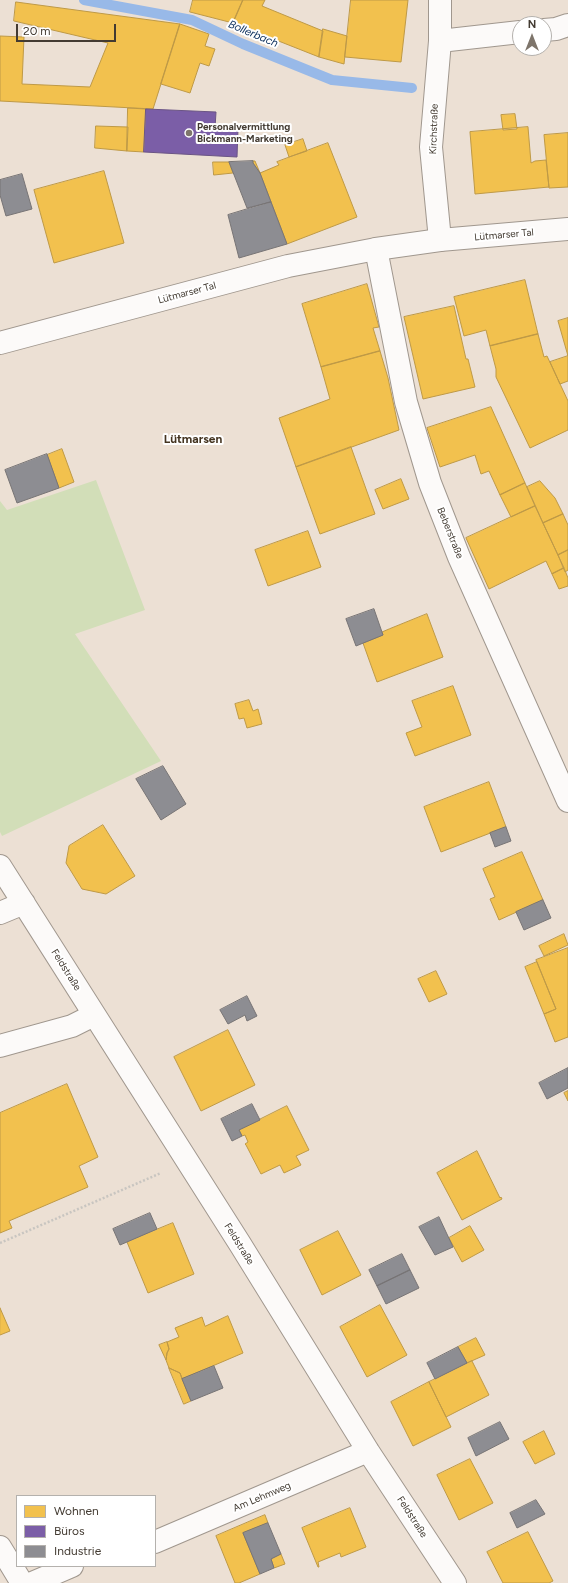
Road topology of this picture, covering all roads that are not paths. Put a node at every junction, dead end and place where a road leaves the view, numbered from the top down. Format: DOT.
graph roads {
  1 [pos="440,0"];
  2 [pos="568,25"];
  3 [pos="552,29"];
  4 [pos="512,33"];
  5 [pos="440,40"];
  6 [pos="568,229"];
  7 [pos="440,240"];
  8 [pos="376,249"];
  9 [pos="0,344"];
  10 [pos="568,801"];
  11 [pos="0,866"];
  12 [pos="24,903"];
  13 [pos="0,913"];
  14 [pos="94,1015"];
  15 [pos="0,1046"];
  16 [pos="368,1451"];
  17 [pos="156,1542"];
  18 [pos="0,1547"];
  19 [pos="70,1567"];
  20 [pos="22,1583"];
  21 [pos="32,1583"];
  22 [pos="455,1583"];
  1 -- 5 [label="street, Kirchstraße"];
  2 -- 3 [label="street"];
  4 -- 5 [label="street"];
  5 -- 7 [label="street, Kirchstraße"];
  6 -- 7 [label="street, Lütmarser Tal"];
  7 -- 8 [label="street, Lütmarser Tal"];
  8 -- 9 [label="street, Lütmarser Tal"];
  8 -- 10 [label="street, Beberstraße"];
  11 -- 12 [label="street, Feldstraße"];
  12 -- 13 [label="street"];
  12 -- 14 [label="street, Feldstraße"];
  14 -- 15 [label="street"];
  14 -- 16 [label="street, Feldstraße"];
  16 -- 17 [label="street, Am Lehmweg"];
  16 -- 22 [label="street, Feldstraße"];
  18 -- 20 [label="street"];
  19 -- 21 [label="street"];
}
